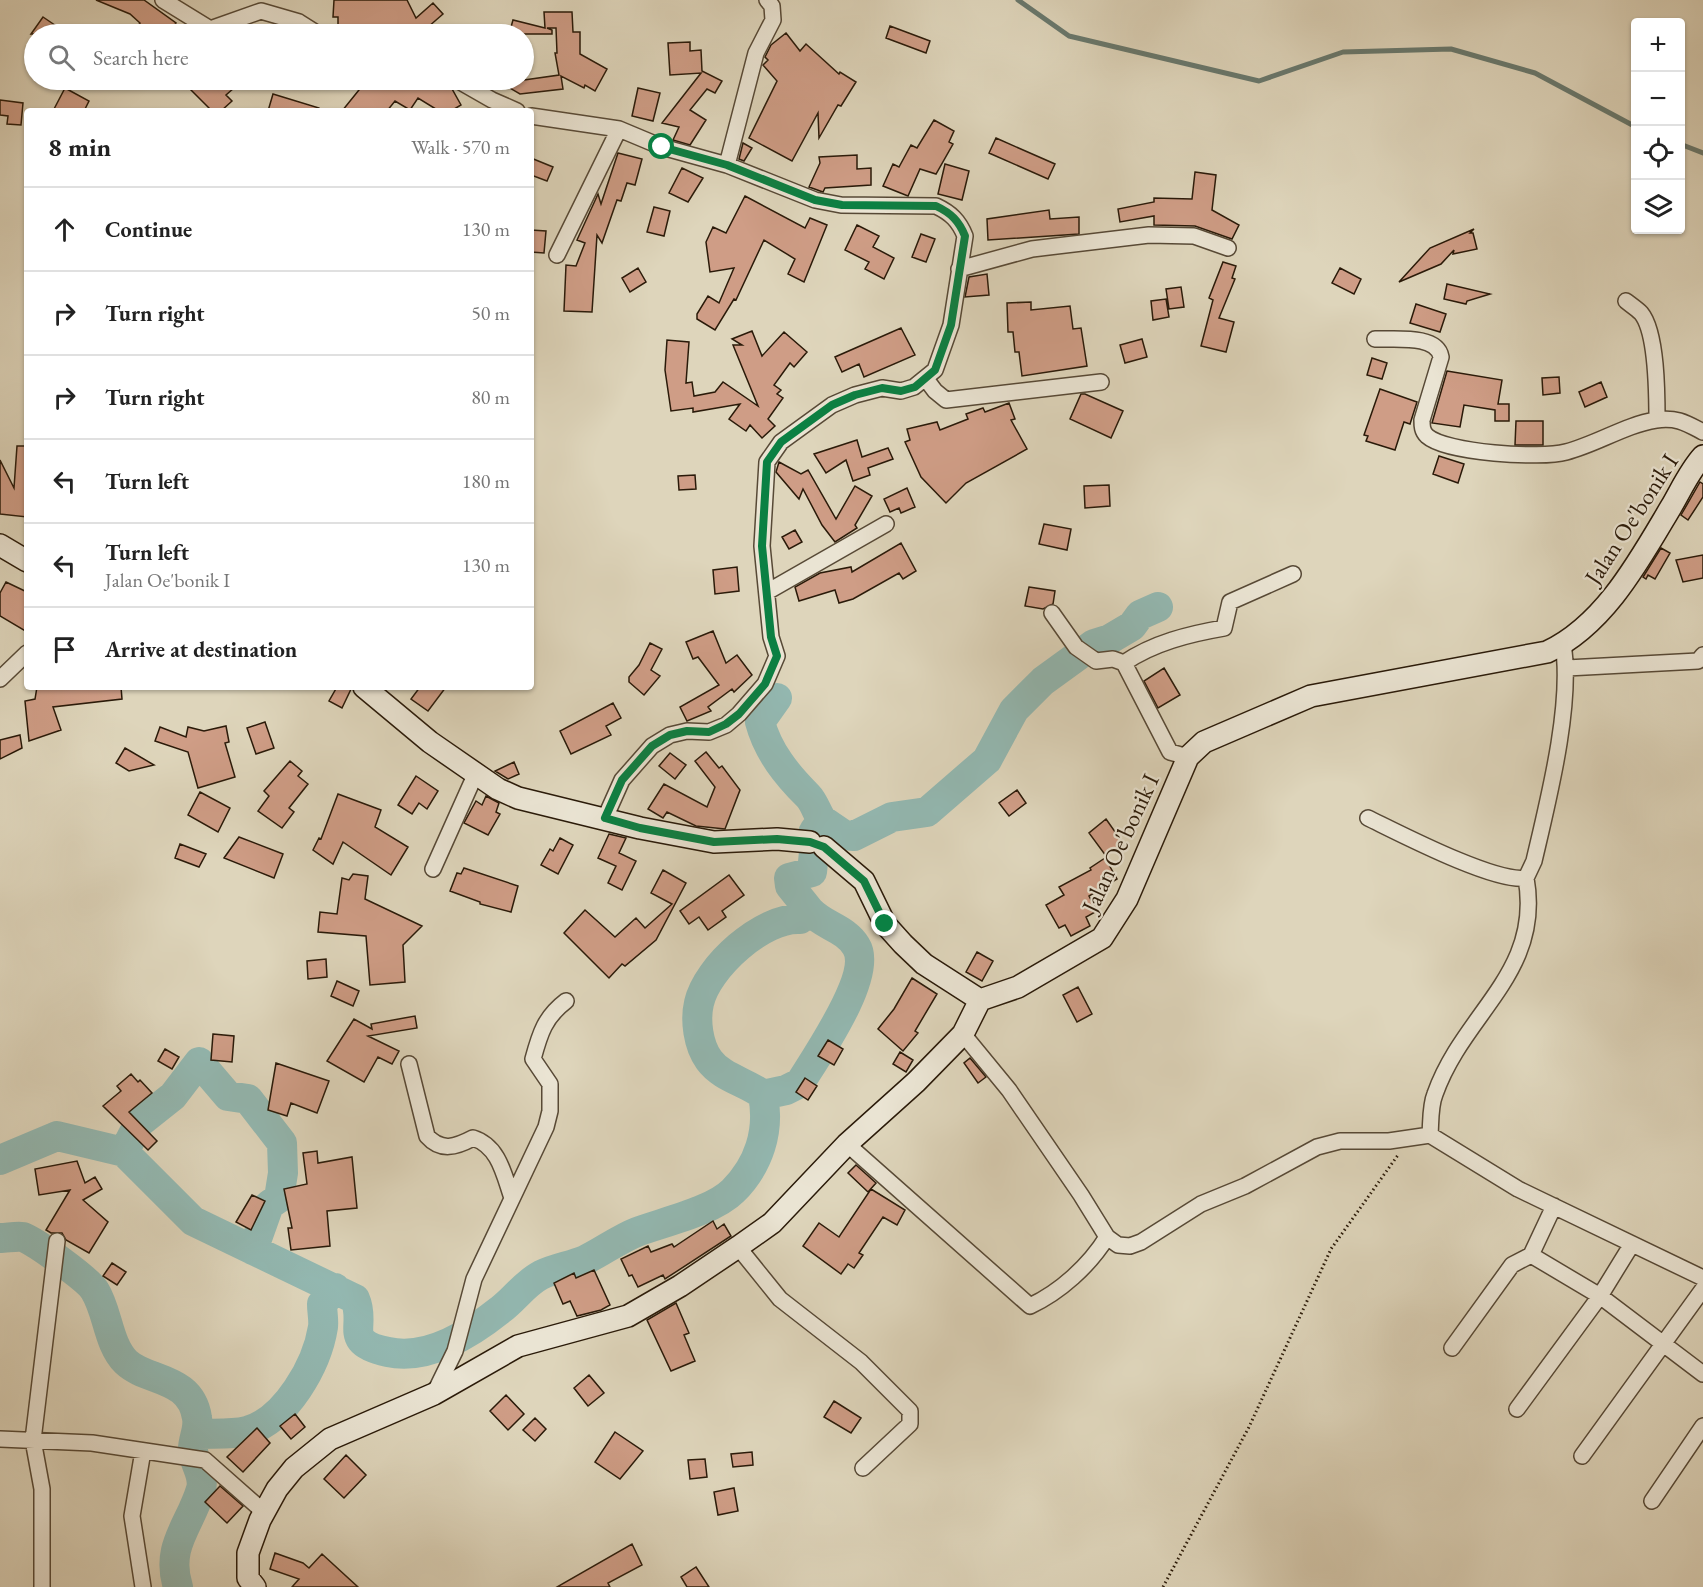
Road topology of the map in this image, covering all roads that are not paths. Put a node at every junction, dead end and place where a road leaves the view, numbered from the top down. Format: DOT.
graph roads {
  1 [pos="163,0"];
  2 [pos="767,0"];
  3 [pos="202,24"];
  4 [pos="223,24"];
  5 [pos="302,24"];
  6 [pos="474,90"];
  7 [pos="510,108"];
  8 [pos="534,116"];
  9 [pos="619,129"];
  10 [pos="727,165"];
  11 [pos="1227,248"];
  12 [pos="557,255"];
  13 [pos="959,269"];
  14 [pos="1626,301"];
  15 [pos="1375,339"];
  16 [pos="926,379"];
  17 [pos="1101,382"];
  18 [pos="1657,420"];
  19 [pos="1703,432"];
  20 [pos="1703,456"];
  21 [pos="886,524"];
  22 [pos="0,545"];
  23 [pos="24,559"];
  24 [pos="1293,574"];
  25 [pos="767,592"];
  26 [pos="1052,614"];
  27 [pos="1563,644"];
  28 [pos="24,656"];
  29 [pos="1701,661"];
  30 [pos="1124,663"];
  31 [pos="1567,668"];
  32 [pos="0,679"];
  33 [pos="368,690"];
  34 [pos="1188,757"];
  35 [pos="476,773"];
  36 [pos="605,818"];
  37 [pos="1368,818"];
  38 [pos="433,868"];
  39 [pos="1526,878"];
  40 [pos="566,1000"];
  41 [pos="980,1000"];
  42 [pos="963,1034"];
  43 [pos="409,1064"];
  44 [pos="1423,1135"];
  45 [pos="847,1144"];
  46 [pos="512,1198"];
  47 [pos="1554,1206"];
  48 [pos="1107,1237"];
  49 [pos="57,1242"];
  50 [pos="1632,1244"];
  51 [pos="738,1247"];
  52 [pos="1531,1255"];
  53 [pos="1703,1278"];
  54 [pos="1703,1289"];
  55 [pos="1600,1296"];
  56 [pos="1663,1343"];
  57 [pos="1452,1348"];
  58 [pos="1703,1374"];
  59 [pos="434,1394"];
  60 [pos="1517,1409"];
  61 [pos="1703,1426"];
  62 [pos="0,1439"];
  63 [pos="33,1440"];
  64 [pos="144,1451"];
  65 [pos="1582,1456"];
  66 [pos="863,1468"];
  67 [pos="1652,1501"];
  68 [pos="264,1512"];
  69 [pos="42,1587"];
  70 [pos="143,1587"];
  71 [pos="255,1587"];
  1 -- 3 [label="street"];
  2 -- 10 [label="street"];
  4 -- 5 [label="street"];
  6 -- 7 [label="street"];
  8 -- 9 [label="street"];
  9 -- 10 [label="street"];
  9 -- 12 [label="street"];
  10 -- 13 [label="street"];
  11 -- 13 [label="street"];
  13 -- 16 [label="street"];
  14 -- 18 [label="street"];
  15 -- 18 [label="street"];
  16 -- 17 [label="street"];
  16 -- 25 [label="street"];
  18 -- 19 [label="street"];
  20 -- 27 [label="street, Jalan Oe'bonik I"];
  21 -- 25 [label="street"];
  22 -- 23 [label="street"];
  24 -- 30 [label="street"];
  25 -- 36 [label="street"];
  26 -- 30 [label="street"];
  27 -- 31 [label="street"];
  27 -- 34 [label="street, Jalan Oe'bonik I"];
  28 -- 32 [label="street"];
  29 -- 31 [label="street"];
  30 -- 34 [label="street"];
  31 -- 39 [label="street"];
  33 -- 35 [label="street"];
  34 -- 41 [label="street, Jalan Oe'bonik I"];
  35 -- 36 [label="street"];
  35 -- 38 [label="street"];
  36 -- 41 [label="street"];
  37 -- 39 [label="street"];
  39 -- 44 [label="street"];
  40 -- 46 [label="street"];
  41 -- 42 [label="street"];
  42 -- 45 [label="street"];
  42 -- 48 [label="street"];
  43 -- 46 [label="street"];
  44 -- 47 [label="street"];
  44 -- 48 [label="street"];
  45 -- 48 [label="street"];
  45 -- 51 [label="street"];
  46 -- 59 [label="street"];
  47 -- 50 [label="street"];
  47 -- 52 [label="street"];
  49 -- 63 [label="street"];
  50 -- 53 [label="street"];
  50 -- 55 [label="street"];
  51 -- 59 [label="street"];
  51 -- 66 [label="street"];
  52 -- 55 [label="street"];
  52 -- 57 [label="street"];
  54 -- 56 [label="street"];
  55 -- 56 [label="street"];
  55 -- 60 [label="street"];
  56 -- 58 [label="street"];
  56 -- 65 [label="street"];
  59 -- 68 [label="street"];
  61 -- 67 [label="street"];
  62 -- 63 [label="street"];
  63 -- 64 [label="street"];
  63 -- 69 [label="street"];
  64 -- 68 [label="street"];
  64 -- 70 [label="street"];
  68 -- 71 [label="street"];
}
